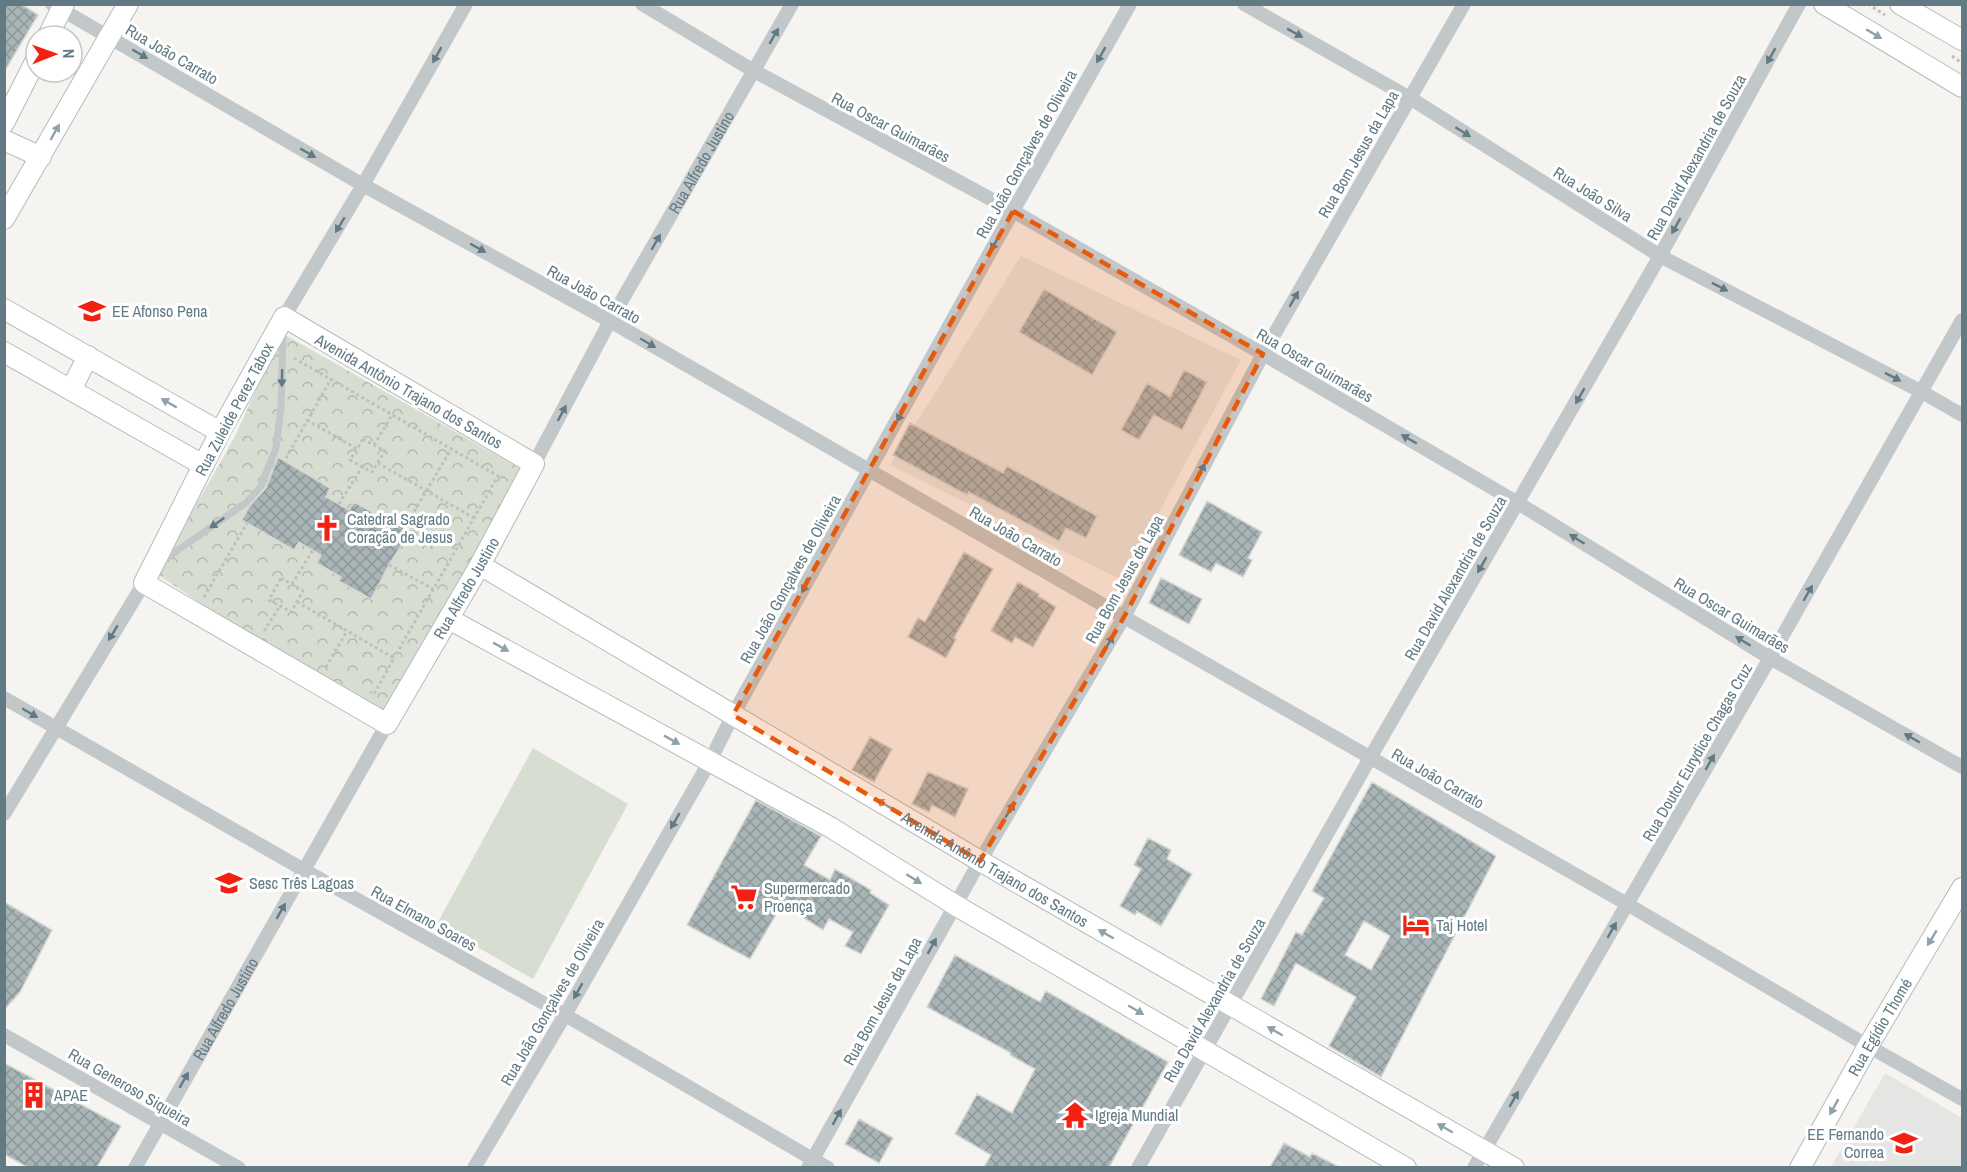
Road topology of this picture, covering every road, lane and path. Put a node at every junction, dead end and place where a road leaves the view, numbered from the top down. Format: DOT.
graph roads {
  1 [pos="128,4"];
  2 [pos="466,4"];
  3 [pos="642,4"];
  4 [pos="792,4"];
  5 [pos="1130,4"];
  6 [pos="1244,4"];
  7 [pos="1464,4"];
  8 [pos="1799,4"];
  9 [pos="1824,4"];
  10 [pos="1900,4"];
  11 [pos="59,6"];
  12 [pos="52,24"];
  13 [pos="111,37"];
  14 [pos="1962,40"];
  15 [pos="754,71"];
  16 [pos="24,84"];
  17 [pos="1962,87"];
  18 [pos="1410,98"];
  19 [pos="4,123"];
  20 [pos="4,140"];
  21 [pos="41,157"];
  22 [pos="363,186"];
  23 [pos="1013,211"];
  24 [pos="4,219"];
  25 [pos="1660,256"];
  26 [pos="4,309"];
  27 [pos="283,318"];
  28 [pos="1962,320"];
  29 [pos="610,321"];
  30 [pos="4,352"];
  31 [pos="1263,354"];
  32 [pos="289,355"];
  33 [pos="88,356"];
  34 [pos="331,380"];
  35 [pos="70,390"];
  36 [pos="1922,392"];
  37 [pos="392,415"];
  38 [pos="1962,416"];
  39 [pos="308,420"];
  40 [pos="220,432"];
  41 [pos="374,445"];
  42 [pos="357,449"];
  43 [pos="451,449"];
  44 [pos="284,461"];
  45 [pos="378,463"];
  46 [pos="534,464"];
  47 [pos="203,465"];
  48 [pos="362,467"];
  49 [pos="870,471"];
  50 [pos="427,491"];
  51 [pos="1518,503"];
  52 [pos="339,504"];
  53 [pos="474,518"];
  54 [pos="247,523"];
  55 [pos="405,527"];
  56 [pos="313,550"];
  57 [pos="389,565"];
  58 [pos="480,565"];
  59 [pos="149,575"];
  60 [pos="292,584"];
  61 [pos="433,589"];
  62 [pos="196,592"];
  63 [pos="297,602"];
  64 [pos="280,606"];
  65 [pos="1124,617"];
  66 [pos="449,619"];
  67 [pos="255,626"];
  68 [pos="347,631"];
  69 [pos="394,658"];
  70 [pos="1770,658"];
  71 [pos="326,667"];
  72 [pos="364,689"];
  73 [pos="4,698"];
  74 [pos="733,715"];
  75 [pos="387,724"];
  76 [pos="56,728"];
  77 [pos="1370,759"];
  78 [pos="710,761"];
  79 [pos="1962,768"];
  80 [pos="4,814"];
  81 [pos="980,861"];
  82 [pos="304,870"];
  83 [pos="1962,888"];
  84 [pos="1627,904"];
  85 [pos="955,905"];
  86 [pos="1230,1005"];
  87 [pos="565,1015"];
  88 [pos="4,1035"];
  89 [pos="1868,1046"];
  90 [pos="1205,1050"];
  91 [pos="1962,1099"];
  92 [pos="160,1124"];
  93 [pos="1484,1150"];
  94 [pos="810,1163"];
  95 [pos="135,1167"];
  96 [pos="239,1167"];
  97 [pos="474,1167"];
  98 [pos="828,1167"];
  99 [pos="1138,1167"];
  100 [pos="1406,1167"];
  101 [pos="1474,1167"];
  102 [pos="1514,1167"];
  103 [pos="1800,1167"];
  1 -- 13 [label="main road"];
  2 -- 22 [label="street, Rua Zuleide Perez Tabox, one-way"];
  3 -- 15 [label="street, Rua Oscar Guimarães"];
  15 -- 4 [label="street, Rua Alfredo Justino, one-way"];
  5 -- 23 [label="street, Rua João Gonçalves de Oliveira, one-way"];
  6 -- 18 [label="street, Rua João Silva, one-way"];
  7 -- 18 [label="street, Rua Bom Jesus da Lapa"];
  8 -- 25 [label="street, Rua David Alexandria de Souza, one-way"];
  9 -- 17 [label="main road, one-way"];
  10 -- 14 [label="main road"];
  11 -- 12 [label="main road"];
  11 -- 13 [label="street, Rua João Carrato"];
  21 -- 13 [label="main road, one-way"];
  13 -- 22 [label="street, Rua João Carrato, one-way"];
  15 -- 23 [label="street, Rua Oscar Guimarães"];
  29 -- 15 [label="street, Rua Alfredo Justino, one-way"];
  16 -- 19 [label="main road"];
  18 -- 25 [label="street, Rua João Silva, one-way"];
  31 -- 18 [label="street, Rua Bom Jesus da Lapa, one-way"];
  20 -- 21 [label="main road"];
  21 -- 24 [label="main road"];
  22 -- 27 [label="street, Rua Zuleide Perez Tabox, one-way"];
  22 -- 29 [label="street, Rua João Carrato, one-way"];
  23 -- 31 [label="street, Rua Oscar Guimarães"];
  23 -- 49 [label="street, Rua João Gonçalves de Oliveira, one-way"];
  25 -- 36 [label="street, Rua João Silva, one-way"];
  25 -- 51 [label="street, Rua David Alexandria de Souza, one-way"];
  26 -- 33 [label="main road"];
  27 -- 40 [label="main road, Rua Zuleide Perez Tabox"];
  27 -- 46 [label="main road, Avenida Antônio Trajano dos Santos"];
  27 -- 59 [label="lane, one-way"];
  28 -- 36 [label="street, Rua Doutor Eurydice Chagas Cruz"];
  46 -- 29 [label="street, Rua Alfredo Justino, one-way"];
  29 -- 49 [label="street, Rua João Carrato, one-way"];
  30 -- 35 [label="main road"];
  51 -- 31 [label="street, Rua Oscar Guimarães, one-way"];
  65 -- 31 [label="street, Rua Bom Jesus da Lapa, one-way"];
  32 -- 34 [label="path"];
  33 -- 35 [label="main road"];
  40 -- 33 [label="main road, one-way"];
  34 -- 37 [label="path"];
  34 -- 39 [label="path"];
  35 -- 47 [label="main road"];
  36 -- 38 [label="street, Rua João Silva"];
  70 -- 36 [label="street, Rua Doutor Eurydice Chagas Cruz, one-way"];
  37 -- 41 [label="path"];
  37 -- 43 [label="path"];
  39 -- 42 [label="path"];
  39 -- 44 [label="path"];
  40 -- 47 [label="main road, Rua Zuleide Perez Tabox"];
  41 -- 42 [label="path"];
  41 -- 45 [label="path"];
  42 -- 48 [label="path"];
  43 -- 50 [label="path"];
  43 -- 53 [label="path"];
  45 -- 48 [label="path"];
  45 -- 50 [label="path"];
  46 -- 58 [label="main road, Rua Alfredo Justino"];
  47 -- 59 [label="main road, Rua Zuleide Perez Tabox"];
  48 -- 52 [label="path"];
  49 -- 65 [label="street, Rua João Carrato"];
  49 -- 74 [label="street, Rua João Gonçalves de Oliveira, one-way"];
  50 -- 53 [label="path"];
  50 -- 55 [label="path"];
  70 -- 51 [label="street, Rua Oscar Guimarães, one-way"];
  51 -- 77 [label="street, Rua David Alexandria de Souza, one-way"];
  53 -- 61 [label="path"];
  54 -- 62 [label="path"];
  56 -- 60 [label="path"];
  57 -- 61 [label="path"];
  58 -- 66 [label="main road, Rua Alfredo Justino"];
  58 -- 74 [label="main road, Avenida Antônio Trajano dos Santos"];
  59 -- 75 [label="main road"];
  59 -- 76 [label="street, Rua Zuleide Perez Tabox, one-way"];
  60 -- 63 [label="path"];
  60 -- 64 [label="path"];
  61 -- 69 [label="path"];
  63 -- 64 [label="path"];
  63 -- 68 [label="path"];
  64 -- 67 [label="path"];
  65 -- 77 [label="street, Rua João Carrato"];
  81 -- 65 [label="street, Rua Bom Jesus da Lapa, one-way"];
  66 -- 75 [label="main road, Rua Alfredo Justino"];
  66 -- 78 [label="main road, one-way"];
  68 -- 69 [label="path"];
  68 -- 71 [label="path"];
  69 -- 72 [label="path"];
  79 -- 70 [label="street, Rua Oscar Guimarães, one-way"];
  84 -- 70 [label="street, Rua Doutor Eurydice Chagas Cruz, one-way"];
  73 -- 76 [label="street, Rua Elmano Soares, one-way"];
  74 -- 78 [label="street, Rua João Gonçalves de Oliveira"];
  81 -- 74 [label="main road, Avenida Antônio Trajano dos Santos, one-way"];
  75 -- 82 [label="street, Rua Alfredo Justino"];
  76 -- 80 [label="street, Rua Zuleide Perez Tabox"];
  76 -- 82 [label="street, Rua Elmano Soares"];
  77 -- 84 [label="street, Rua João Carrato"];
  77 -- 86 [label="street, Rua David Alexandria de Souza"];
  78 -- 85 [label="main road, one-way"];
  78 -- 87 [label="street, Rua João Gonçalves de Oliveira, one-way"];
  81 -- 85 [label="street, Rua Bom Jesus da Lapa"];
  86 -- 81 [label="main road, Avenida Antônio Trajano dos Santos, one-way"];
  82 -- 87 [label="street, Rua Elmano Soares"];
  92 -- 82 [label="street, Rua Alfredo Justino, one-way"];
  83 -- 89 [label="main road, Rua Egídio Thomé, one-way"];
  84 -- 89 [label="street, Rua João Carrato"];
  93 -- 84 [label="street, Rua Doutor Eurydice Chagas Cruz, one-way"];
  85 -- 90 [label="main road, one-way"];
  94 -- 85 [label="street, Rua Bom Jesus da Lapa, one-way"];
  86 -- 90 [label="street, Rua David Alexandria de Souza"];
  93 -- 86 [label="main road, Avenida Antônio Trajano dos Santos, one-way"];
  87 -- 94 [label="street, Rua Elmano Soares"];
  87 -- 97 [label="street, Rua João Gonçalves de Oliveira"];
  88 -- 92 [label="street, Rua Generoso Siqueira"];
  89 -- 91 [label="street, Rua João Carrato"];
  89 -- 103 [label="main road, Rua Egídio Thomé, one-way"];
  90 -- 99 [label="street, Rua David Alexandria de Souza"];
  90 -- 100 [label="main road"];
  92 -- 95 [label="street, Rua Alfredo Justino"];
  92 -- 96 [label="street, Rua Generoso Siqueira"];
  93 -- 101 [label="street, Rua Doutor Eurydice Chagas Cruz"];
  93 -- 102 [label="main road, Avenida Antônio Trajano dos Santos"];
  94 -- 98 [label="street, Rua Elmano Soares"];
}
